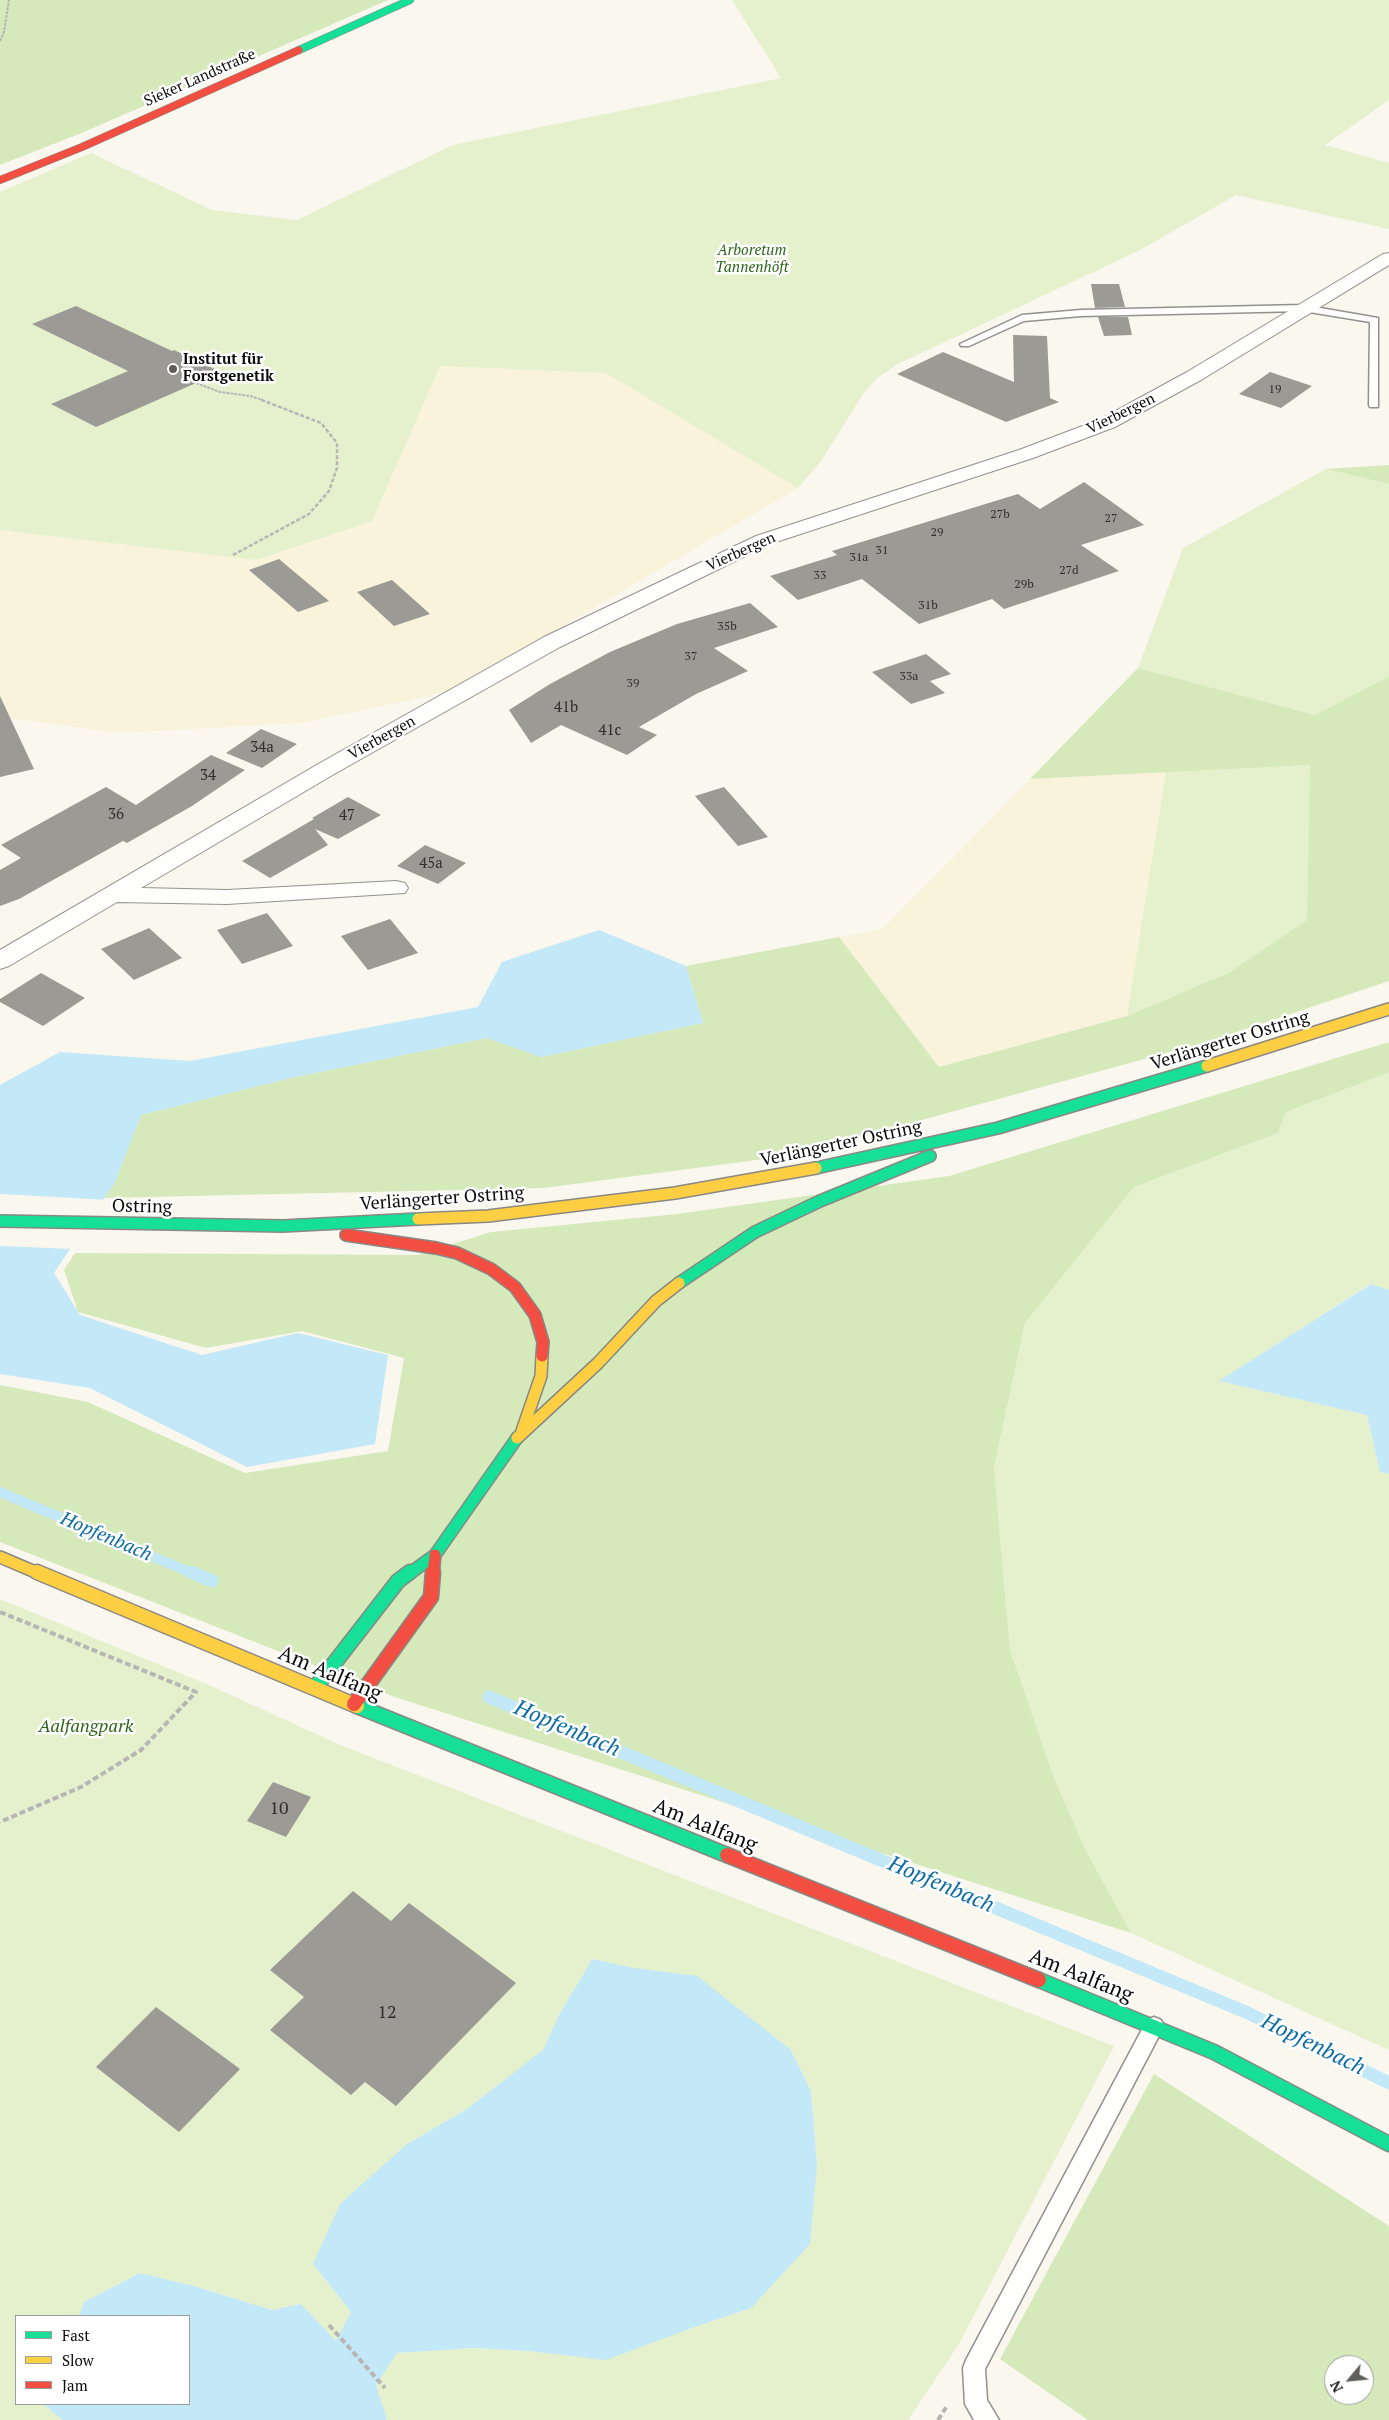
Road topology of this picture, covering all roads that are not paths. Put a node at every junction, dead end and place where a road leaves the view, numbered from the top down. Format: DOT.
graph roads {
  1 [pos="410,0"];
  2 [pos="0,180"];
  3 [pos="1389,258"];
  4 [pos="1303,308"];
  5 [pos="965,344"];
  6 [pos="1374,405"];
  7 [pos="396,888"];
  8 [pos="114,895"];
  9 [pos="0,961"];
  10 [pos="1389,1009"];
  11 [pos="998,1128"];
  12 [pos="0,1221"];
  13 [pos="283,1226"];
  14 [pos="521,1433"];
  15 [pos="435,1555"];
  16 [pos="0,1557"];
  17 [pos="315,1688"];
  18 [pos="354,1704"];
  19 [pos="1154,2026"];
  20 [pos="1389,2144"];
  21 [pos="988,2420"];
  1 -- 2 [label="main road, Sieker Landstraße"];
  3 -- 4 [label="street, Vierbergen"];
  4 -- 5 [label="lane"];
  4 -- 6 [label="lane"];
  4 -- 8 [label="street, Vierbergen"];
  7 -- 8 [label="street"];
  8 -- 9 [label="street, Vierbergen"];
  10 -- 11 [label="main road, Verlängerter Ostring"];
  11 -- 13 [label="main road, Verlängerter Ostring"];
  11 -- 14 [label="main road"];
  12 -- 13 [label="main road, Ostring"];
  13 -- 14 [label="main road"];
  14 -- 15 [label="main road"];
  15 -- 17 [label="main road"];
  15 -- 18 [label="main road"];
  16 -- 17 [label="main road, Am Aalfang"];
  17 -- 18 [label="main road, Am Aalfang"];
  18 -- 19 [label="main road, Am Aalfang"];
  19 -- 20 [label="main road, Am Aalfang"];
  19 -- 21 [label="lane"];
}
